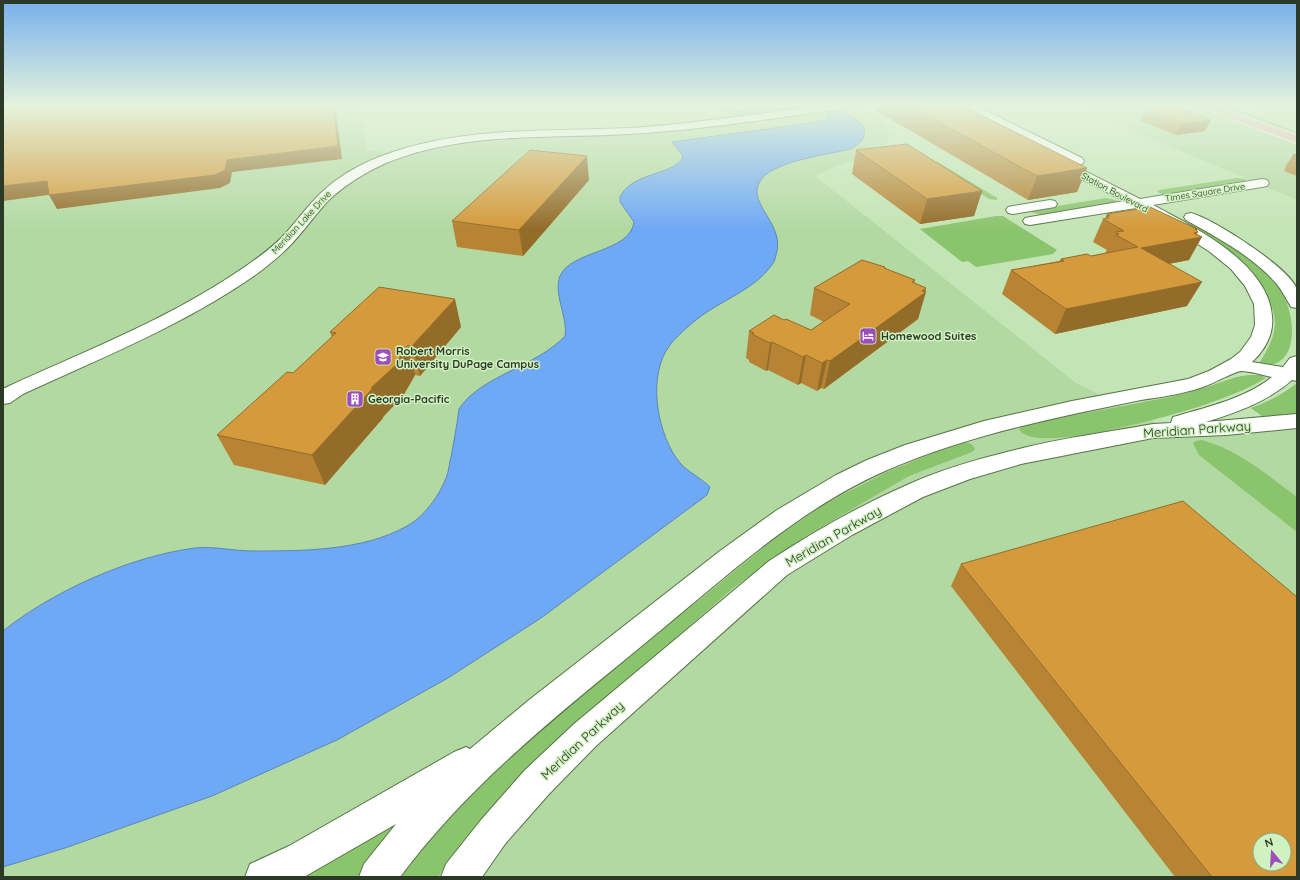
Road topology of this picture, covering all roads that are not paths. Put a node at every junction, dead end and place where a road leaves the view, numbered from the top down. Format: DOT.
graph roads {
  1 [pos="424,147"];
  2 [pos="1028,147"];
  3 [pos="1044,147"];
  4 [pos="1242,174"];
  5 [pos="1262,183"];
  6 [pos="1118,193"];
  7 [pos="1137,197"];
  8 [pos="1086,198"];
  9 [pos="1156,200"];
  10 [pos="1064,202"];
  11 [pos="1013,210"];
  12 [pos="1030,221"];
  13 [pos="1297,303"];
  14 [pos="1237,365"];
  15 [pos="1294,370"];
  16 [pos="3,398"];
  17 [pos="1297,421"];
  18 [pos="1153,431"];
  19 [pos="494,748"];
  20 [pos="263,877"];
  21 [pos="377,877"];
  22 [pos="459,877"];
  1 -- 16 [label="street, Meridian Lake Drive"];
  2 -- 6 [label="street, Station Boulevard"];
  3 -- 7 [label="street, Station Boulevard"];
  4 -- 7 [label="street, Times Square Drive"];
  5 -- 9 [label="street, Times Square Drive"];
  6 -- 7 [label="street, Times Square Drive"];
  6 -- 8 [label="street, Times Square Drive"];
  7 -- 9 [label="street, Station Boulevard"];
  7 -- 12 [label="street, Times Square Drive"];
  7 -- 14 [label="street, Station Boulevard"];
  9 -- 13 [label="street, Station Boulevard"];
  10 -- 11 [label="street"];
  14 -- 15 [label="street"];
  14 -- 19 [label="street"];
  15 -- 18 [label="street"];
  17 -- 18 [label="street, Meridian Parkway"];
  18 -- 22 [label="street, Meridian Parkway"];
  19 -- 20 [label="street"];
  19 -- 21 [label="street"];
}
